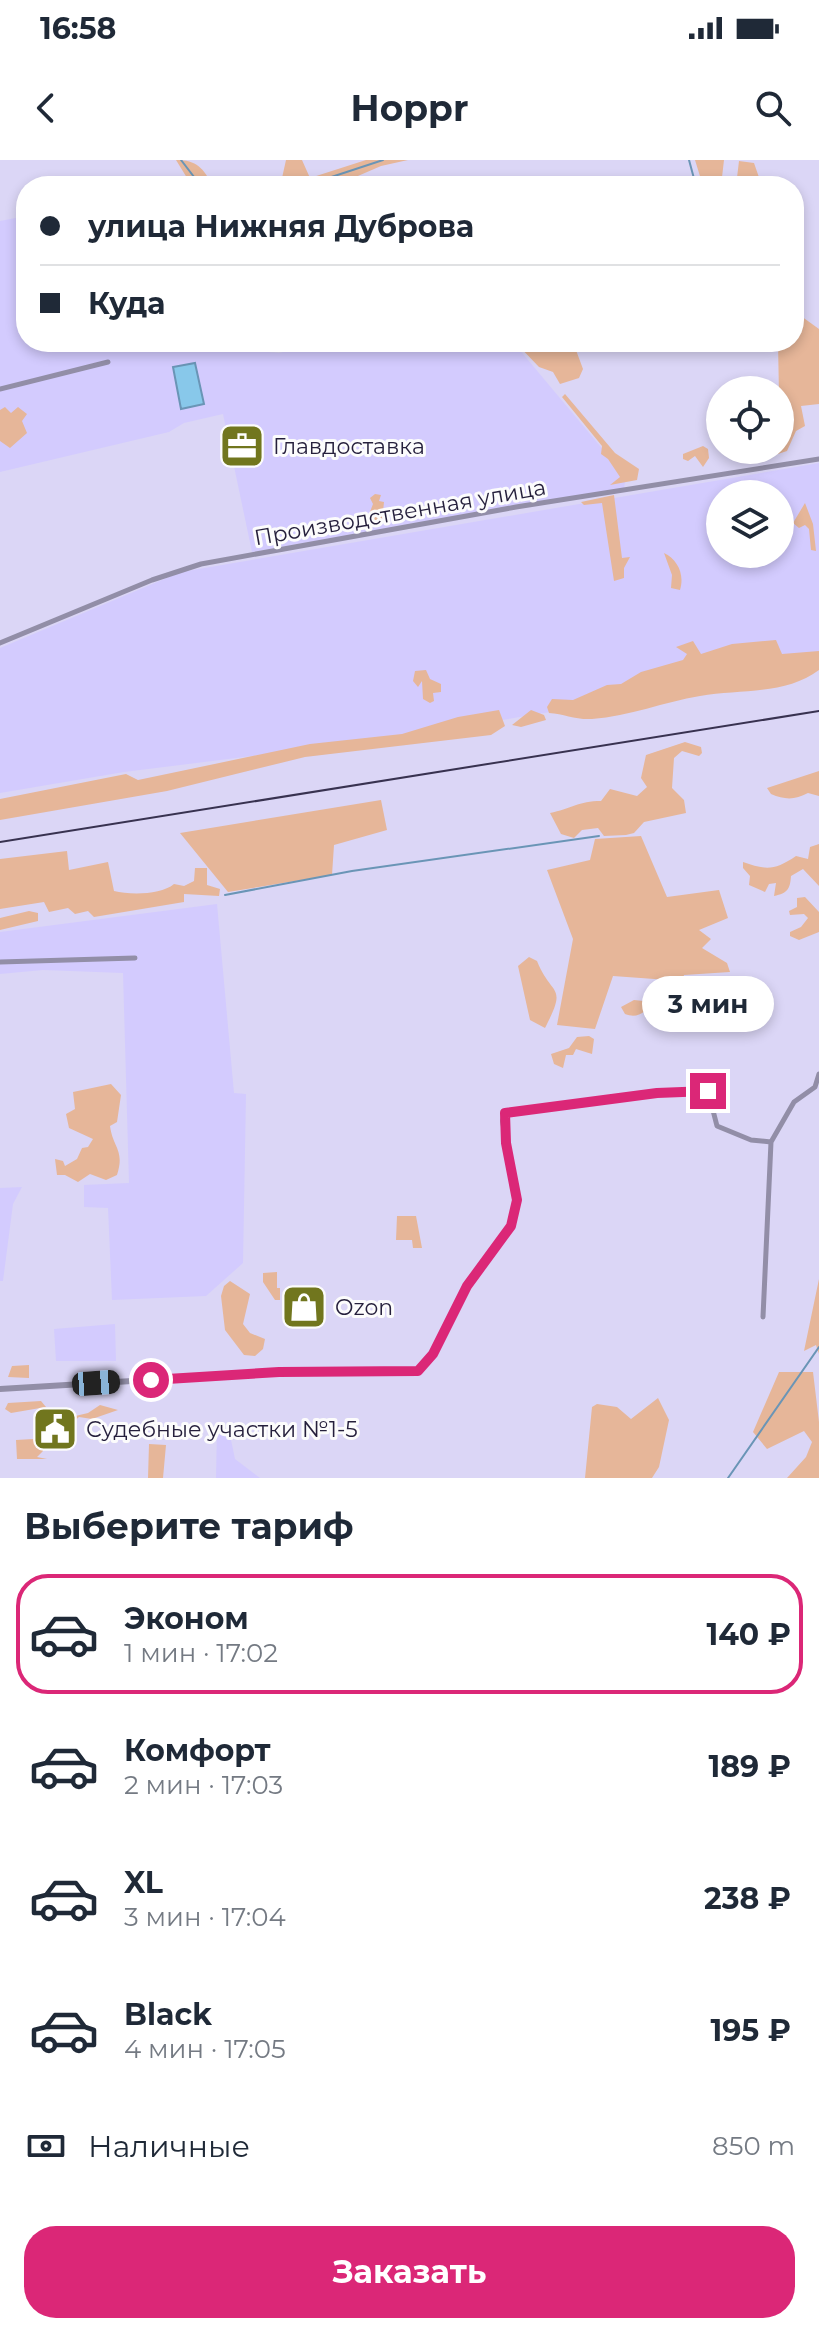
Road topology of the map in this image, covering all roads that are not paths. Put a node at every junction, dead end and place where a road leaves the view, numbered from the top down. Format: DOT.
graph roads {
  1 [pos="108,362"];
  2 [pos="0,389"];
  3 [pos="819,459"];
  4 [pos="0,643"];
  5 [pos="135,958"];
  6 [pos="0,962"];
  7 [pos="819,1074"];
  8 [pos="662,1093"];
  9 [pos="771,1142"];
  10 [pos="763,1317"];
  11 [pos="0,1389"];
  1 -- 2 [label="street"];
  3 -- 4 [label="street, Производственная улица"];
  5 -- 6 [label="street"];
  7 -- 9 [label="street"];
  8 -- 9 [label="street"];
  8 -- 11 [label="street"];
  9 -- 10 [label="street"];
}
